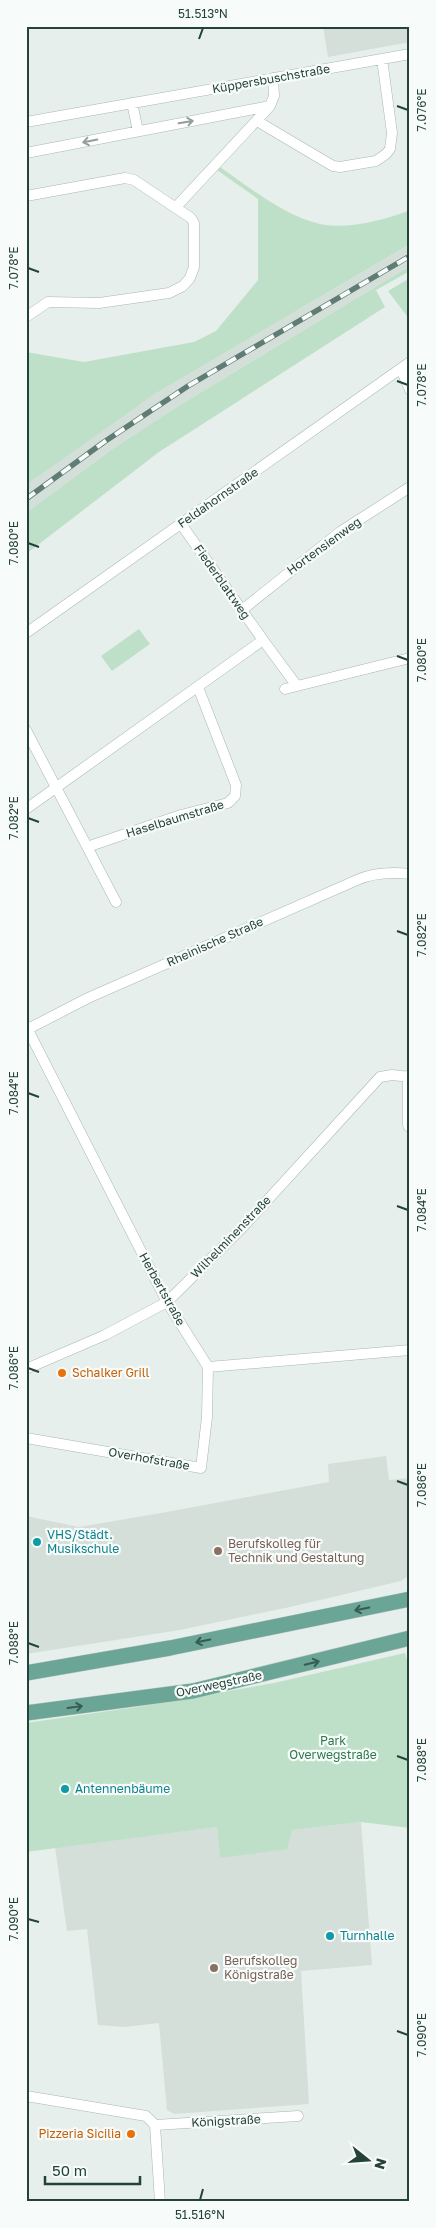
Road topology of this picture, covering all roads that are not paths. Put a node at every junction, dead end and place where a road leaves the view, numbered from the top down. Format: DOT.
graph roads {
  1 [pos="410,54"];
  2 [pos="382,60"];
  3 [pos="273,78"];
  4 [pos="132,103"];
  5 [pos="270,106"];
  6 [pos="257,120"];
  7 [pos="26,122"];
  8 [pos="138,131"];
  9 [pos="26,153"];
  10 [pos="26,196"];
  11 [pos="176,207"];
  12 [pos="26,317"];
  13 [pos="410,362"];
  14 [pos="400,368"];
  15 [pos="410,390"];
  16 [pos="410,487"];
  17 [pos="181,524"];
  18 [pos="242,610"];
  19 [pos="26,633"];
  20 [pos="262,640"];
  21 [pos="410,658"];
  22 [pos="297,686"];
  23 [pos="198,687"];
  24 [pos="285,689"];
  25 [pos="26,730"];
  26 [pos="56,788"];
  27 [pos="26,809"];
  28 [pos="87,847"];
  29 [pos="410,874"];
  30 [pos="116,902"];
  31 [pos="27,1028"];
  32 [pos="410,1077"];
  33 [pos="410,1126"];
  34 [pos="167,1302"];
  35 [pos="410,1350"];
  36 [pos="208,1367"];
  37 [pos="26,1369"];
  38 [pos="26,1438"];
  39 [pos="410,1599"];
  40 [pos="410,1638"];
  41 [pos="26,1673"];
  42 [pos="26,1713"];
  43 [pos="26,2096"];
  44 [pos="298,2116"];
  45 [pos="155,2125"];
  46 [pos="160,2202"];
  1 -- 2 [label="street, Küppersbuschstraße"];
  2 -- 3 [label="street, Küppersbuschstraße"];
  2 -- 6 [label="street"];
  3 -- 4 [label="street, Küppersbuschstraße"];
  3 -- 5 [label="street"];
  4 -- 7 [label="street, Küppersbuschstraße"];
  4 -- 8 [label="street"];
  5 -- 6 [label="street"];
  8 -- 5 [label="street, one-way"];
  6 -- 11 [label="street"];
  8 -- 9 [label="street, one-way"];
  10 -- 11 [label="street"];
  11 -- 12 [label="street"];
  13 -- 14 [label="street, Feldahornstraße"];
  14 -- 15 [label="street"];
  14 -- 17 [label="street, Feldahornstraße"];
  16 -- 18 [label="street, Hortensienweg"];
  17 -- 18 [label="street, Fiederblattweg"];
  17 -- 19 [label="street, Feldahornstraße"];
  18 -- 20 [label="street, Fiederblattweg"];
  20 -- 22 [label="street"];
  20 -- 23 [label="street"];
  21 -- 22 [label="street"];
  22 -- 24 [label="street"];
  23 -- 26 [label="street"];
  23 -- 28 [label="street, Haselbaumstraße"];
  25 -- 26 [label="street"];
  26 -- 27 [label="street"];
  26 -- 28 [label="street"];
  28 -- 30 [label="street"];
  29 -- 31 [label="street, Rheinische Straße"];
  31 -- 34 [label="street, Herbertstraße"];
  32 -- 33 [label="street"];
  32 -- 34 [label="street, Wilhelminenstraße"];
  34 -- 36 [label="street, Herbertstraße"];
  34 -- 37 [label="street, Wilhelminenstraße"];
  35 -- 36 [label="street"];
  36 -- 38 [label="street, Overhofstraße"];
  39 -- 41 [label="main road, one-way"];
  42 -- 40 [label="main road, Overwegstraße, one-way"];
  43 -- 45 [label="street"];
  44 -- 45 [label="street, Königstraße"];
  45 -- 46 [label="street"];
}
